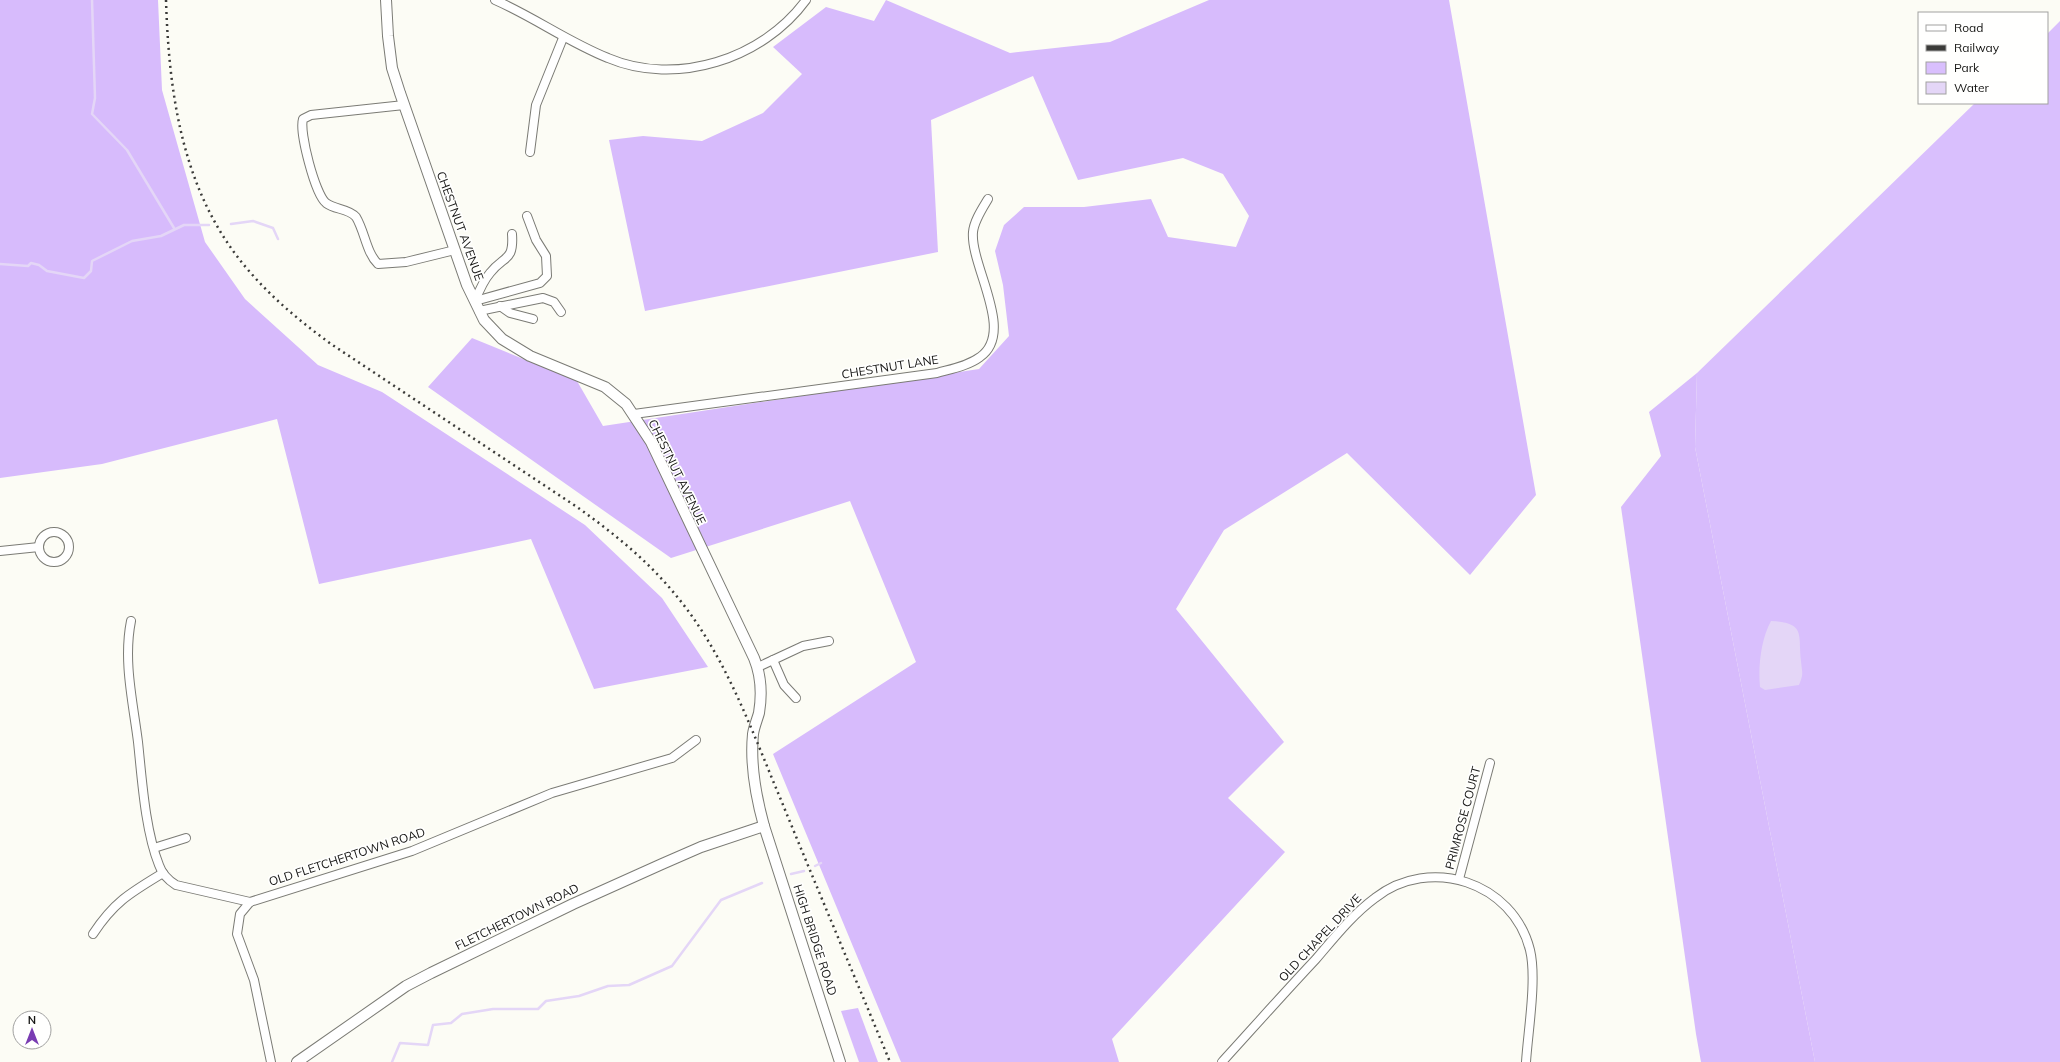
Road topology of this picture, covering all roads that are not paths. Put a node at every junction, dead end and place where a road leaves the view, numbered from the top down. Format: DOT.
graph roads {
  1 [pos="386,0"];
  2 [pos="495,0"];
  3 [pos="806,0"];
  4 [pos="563,38"];
  5 [pos="404,105"];
  6 [pos="530,152"];
  7 [pos="988,199"];
  8 [pos="527,216"];
  9 [pos="512,234"];
  10 [pos="455,250"];
  11 [pos="475,301"];
  12 [pos="500,306"];
  13 [pos="479,311"];
  14 [pos="561,312"];
  15 [pos="533,319"];
  16 [pos="634,414"];
  17 [pos="39,547"];
  18 [pos="0,551"];
  19 [pos="131,621"];
  20 [pos="829,641"];
  21 [pos="773,660"];
  22 [pos="758,667"];
  23 [pos="796,698"];
  24 [pos="696,740"];
  25 [pos="1490,763"];
  26 [pos="764,826"];
  27 [pos="186,838"];
  28 [pos="154,848"];
  29 [pos="163,873"];
  30 [pos="1459,879"];
  31 [pos="250,902"];
  32 [pos="93,934"];
  33 [pos="270,1062"];
  34 [pos="297,1062"];
  35 [pos="840,1062"];
  36 [pos="1222,1062"];
  37 [pos="1526,1062"];
  1 -- 5 [label="street, CHESTNUT AVENUE"];
  2 -- 4 [label="street"];
  3 -- 4 [label="street"];
  4 -- 6 [label="street"];
  5 -- 10 [label="street, CHESTNUT AVENUE"];
  5 -- 10 [label="street"];
  7 -- 16 [label="street, CHESTNUT LANE"];
  8 -- 11 [label="street"];
  9 -- 11 [label="street"];
  10 -- 11 [label="street, CHESTNUT AVENUE"];
  11 -- 13 [label="street, CHESTNUT AVENUE"];
  12 -- 13 [label="street"];
  12 -- 14 [label="street"];
  12 -- 15 [label="street"];
  13 -- 16 [label="street, CHESTNUT AVENUE"];
  16 -- 22 [label="street, CHESTNUT AVENUE"];
  17 -- 18 [label="street"];
  19 -- 28 [label="street"];
  20 -- 21 [label="street"];
  21 -- 22 [label="street"];
  21 -- 23 [label="street"];
  22 -- 26 [label="street, CHESTNUT AVENUE"];
  24 -- 31 [label="street, OLD FLETCHERTOWN ROAD"];
  25 -- 30 [label="street, PRIMROSE COURT"];
  26 -- 34 [label="street, FLETCHERTOWN ROAD"];
  26 -- 35 [label="street, HIGH BRIDGE ROAD"];
  27 -- 28 [label="street"];
  28 -- 29 [label="street"];
  29 -- 31 [label="street"];
  29 -- 32 [label="street"];
  30 -- 36 [label="street, OLD CHAPEL DRIVE"];
  30 -- 37 [label="street, OLD CHAPEL DRIVE"];
  31 -- 33 [label="street"];
}
